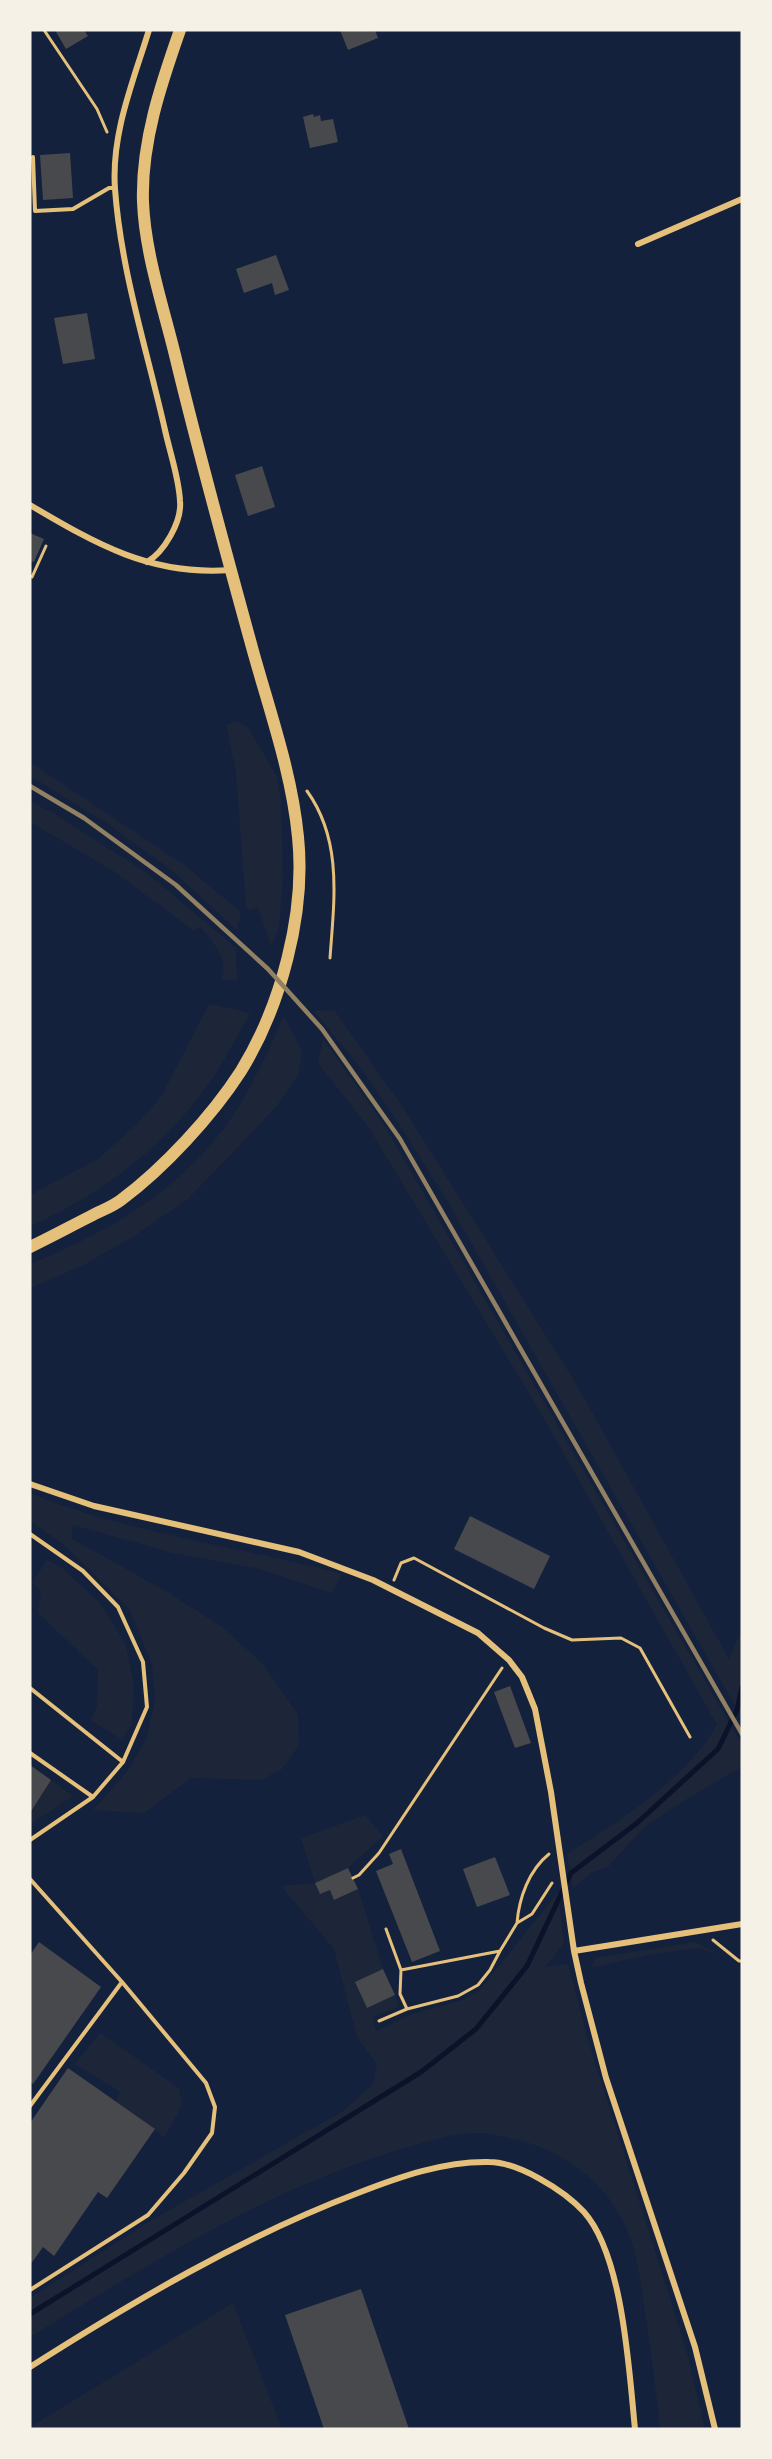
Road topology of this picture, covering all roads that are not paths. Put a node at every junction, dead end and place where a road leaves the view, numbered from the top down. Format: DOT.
graph roads {
  1 [pos="149,30"];
  2 [pos="180,30"];
  3 [pos="33,157"];
  4 [pos="115,188"];
  5 [pos="742,199"];
  6 [pos="638,244"];
  7 [pos="30,505"];
  8 [pos="147,562"];
  9 [pos="230,570"];
  10 [pos="30,1247"];
  11 [pos="30,1484"];
  12 [pos="30,1534"];
  13 [pos="30,1688"];
  14 [pos="30,1753"];
  15 [pos="123,1762"];
  16 [pos="93,1797"];
  17 [pos="30,1840"];
  18 [pos="30,1879"];
  19 [pos="742,1924"];
  20 [pos="574,1951"];
  21 [pos="122,1982"];
  22 [pos="30,2106"];
  23 [pos="30,2290"];
  24 [pos="30,2367"];
  25 [pos="635,2429"];
  26 [pos="715,2429"];
  1 -- 4 [label="street"];
  2 -- 9 [label="main road"];
  3 -- 4 [label="lane"];
  4 -- 8 [label="street"];
  5 -- 6 [label="street"];
  7 -- 8 [label="street"];
  8 -- 9 [label="street"];
  9 -- 10 [label="main road"];
  11 -- 20 [label="street"];
  12 -- 15 [label="lane"];
  13 -- 15 [label="lane"];
  14 -- 16 [label="lane"];
  15 -- 16 [label="lane"];
  16 -- 17 [label="lane"];
  18 -- 21 [label="lane"];
  19 -- 20 [label="street"];
  20 -- 26 [label="street"];
  21 -- 22 [label="lane"];
  21 -- 23 [label="lane"];
  24 -- 25 [label="street"];
}
